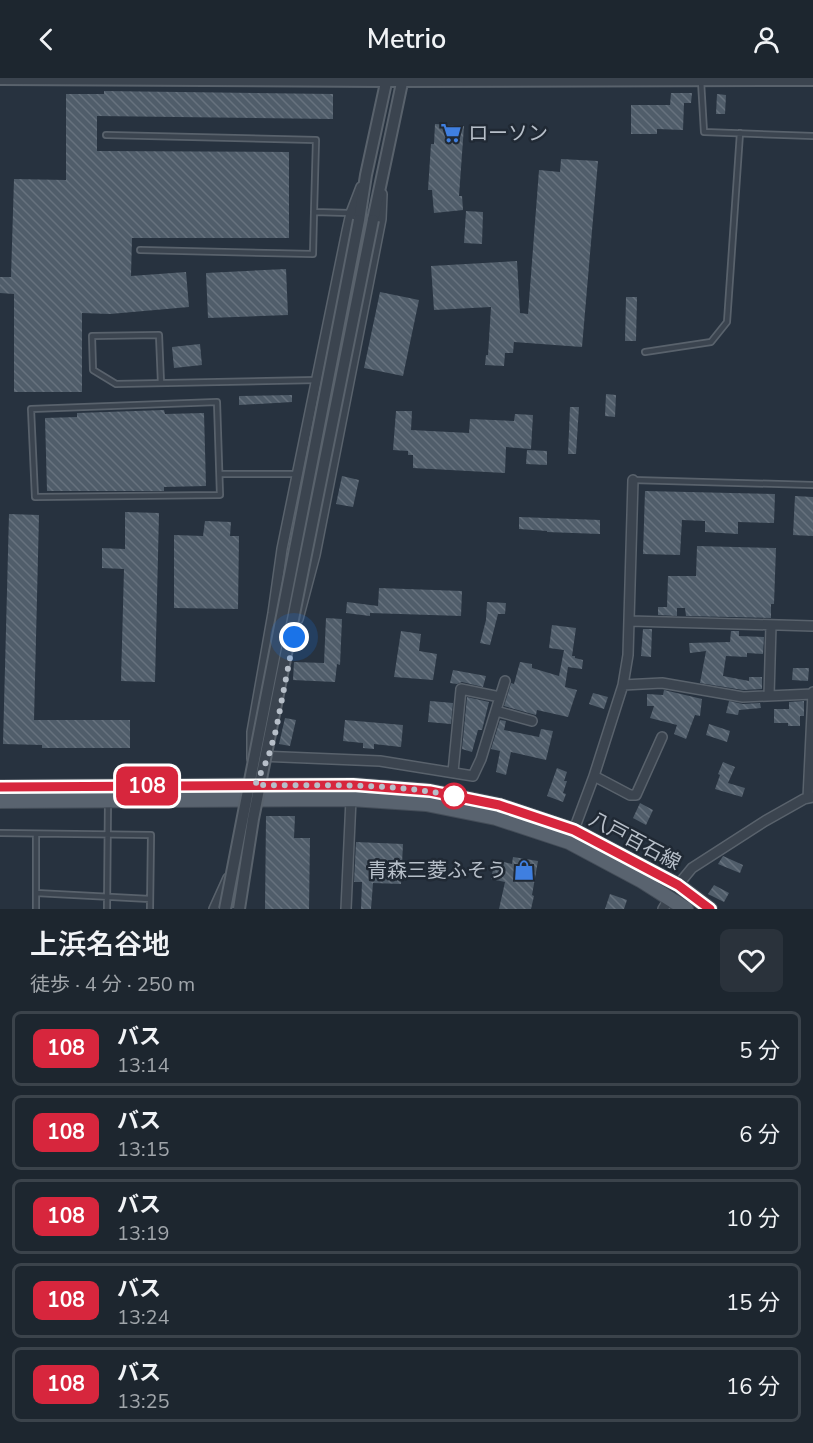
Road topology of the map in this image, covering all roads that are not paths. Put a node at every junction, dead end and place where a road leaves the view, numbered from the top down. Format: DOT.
graph roads {
  1 [pos="0,79"];
  2 [pos="701,79"];
  3 [pos="387,80"];
  4 [pos="402,80"];
  5 [pos="813,80"];
  6 [pos="740,133"];
  7 [pos="106,135"];
  8 [pos="813,136"];
  9 [pos="382,177"];
  10 [pos="314,212"];
  11 [pos="355,216"];
  12 [pos="140,250"];
  13 [pos="645,352"];
  14 [pos="317,380"];
  15 [pos="161,383"];
  16 [pos="220,474"];
  17 [pos="297,474"];
  18 [pos="633,480"];
  19 [pos="813,485"];
  20 [pos="630,621"];
  21 [pos="771,625"];
  22 [pos="813,626"];
  23 [pos="505,681"];
  24 [pos="623,685"];
  25 [pos="813,693"];
  26 [pos="769,696"];
  27 [pos="500,697"];
  28 [pos="496,711"];
  29 [pos="532,721"];
  30 [pos="662,737"];
  31 [pos="251,755"];
  32 [pos="268,758"];
  33 [pos="453,772"];
  34 [pos="594,776"];
  35 [pos="255,785"];
  36 [pos="107,786"];
  37 [pos="0,787"];
  38 [pos="810,798"];
  39 [pos="351,799"];
  40 [pos="0,801"];
  41 [pos="108,801"];
  42 [pos="251,801"];
  43 [pos="0,833"];
  44 [pos="36,834"];
  45 [pos="107,835"];
  46 [pos="572,836"];
  47 [pos="244,842"];
  48 [pos="678,885"];
  49 [pos="36,893"];
  50 [pos="107,897"];
  51 [pos="150,899"];
  52 [pos="667,903"];
  53 [pos="36,909"];
  54 [pos="107,909"];
  55 [pos="150,909"];
  56 [pos="214,909"];
  57 [pos="225,909"];
  58 [pos="239,909"];
  59 [pos="245,909"];
  60 [pos="346,909"];
  61 [pos="686,909"];
  62 [pos="710,909"];
  1 -- 3 [label="street"];
  2 -- 4 [label="street"];
  2 -- 5 [label="street"];
  2 -- 6 [label="lane"];
  3 -- 4 [label="street"];
  3 -- 11 [label="street"];
  4 -- 9 [label="street"];
  6 -- 8 [label="lane"];
  6 -- 13 [label="lane"];
  7 -- 10 [label="lane"];
  9 -- 32 [label="street"];
  9 -- 58 [label="street, bridge"];
  10 -- 11 [label="lane"];
  10 -- 12 [label="lane"];
  11 -- 14 [label="street"];
  11 -- 57 [label="street, bridge"];
  14 -- 15 [label="lane"];
  14 -- 17 [label="street"];
  15 -- 15 [label="lane"];
  16 -- 16 [label="lane"];
  16 -- 17 [label="lane"];
  17 -- 31 [label="street"];
  18 -- 19 [label="lane"];
  18 -- 20 [label="street"];
  20 -- 21 [label="street"];
  20 -- 24 [label="street"];
  21 -- 22 [label="street"];
  21 -- 26 [label="street"];
  23 -- 27 [label="street"];
  24 -- 26 [label="street"];
  24 -- 34 [label="street"];
  25 -- 26 [label="street"];
  25 -- 38 [label="street"];
  27 -- 28 [label="street"];
  27 -- 33 [label="street"];
  28 -- 29 [label="street"];
  28 -- 33 [label="street"];
  30 -- 34 [label="street"];
  31 -- 32 [label="street"];
  31 -- 35 [label="street"];
  32 -- 33 [label="street"];
  32 -- 35 [label="street"];
  34 -- 46 [label="street"];
  35 -- 36 [label="main road, 八戸百石線"];
  35 -- 42 [label="street"];
  35 -- 46 [label="main road, 八戸百石線"];
  36 -- 37 [label="main road, 八戸百石線"];
  36 -- 41 [label="lane"];
  38 -- 48 [label="street"];
  39 -- 42 [label="main road, 八戸百石線"];
  39 -- 46 [label="main road, 八戸百石線"];
  39 -- 60 [label="street"];
  40 -- 41 [label="main road, 八戸百石線"];
  41 -- 42 [label="main road, 八戸百石線"];
  41 -- 45 [label="lane"];
  42 -- 47 [label="street"];
  43 -- 44 [label="lane"];
  44 -- 45 [label="lane"];
  44 -- 49 [label="lane"];
  45 -- 50 [label="lane"];
  45 -- 51 [label="lane"];
  46 -- 48 [label="main road, 八戸百石線"];
  46 -- 52 [label="main road, 八戸百石線"];
  47 -- 56 [label="street"];
  47 -- 59 [label="street"];
  48 -- 52 [label="street"];
  48 -- 62 [label="main road, 八戸百石線"];
  49 -- 50 [label="lane"];
  49 -- 53 [label="lane"];
  50 -- 51 [label="lane"];
  50 -- 54 [label="lane"];
  51 -- 55 [label="lane"];
  52 -- 61 [label="main road, 八戸百石線"];
}
